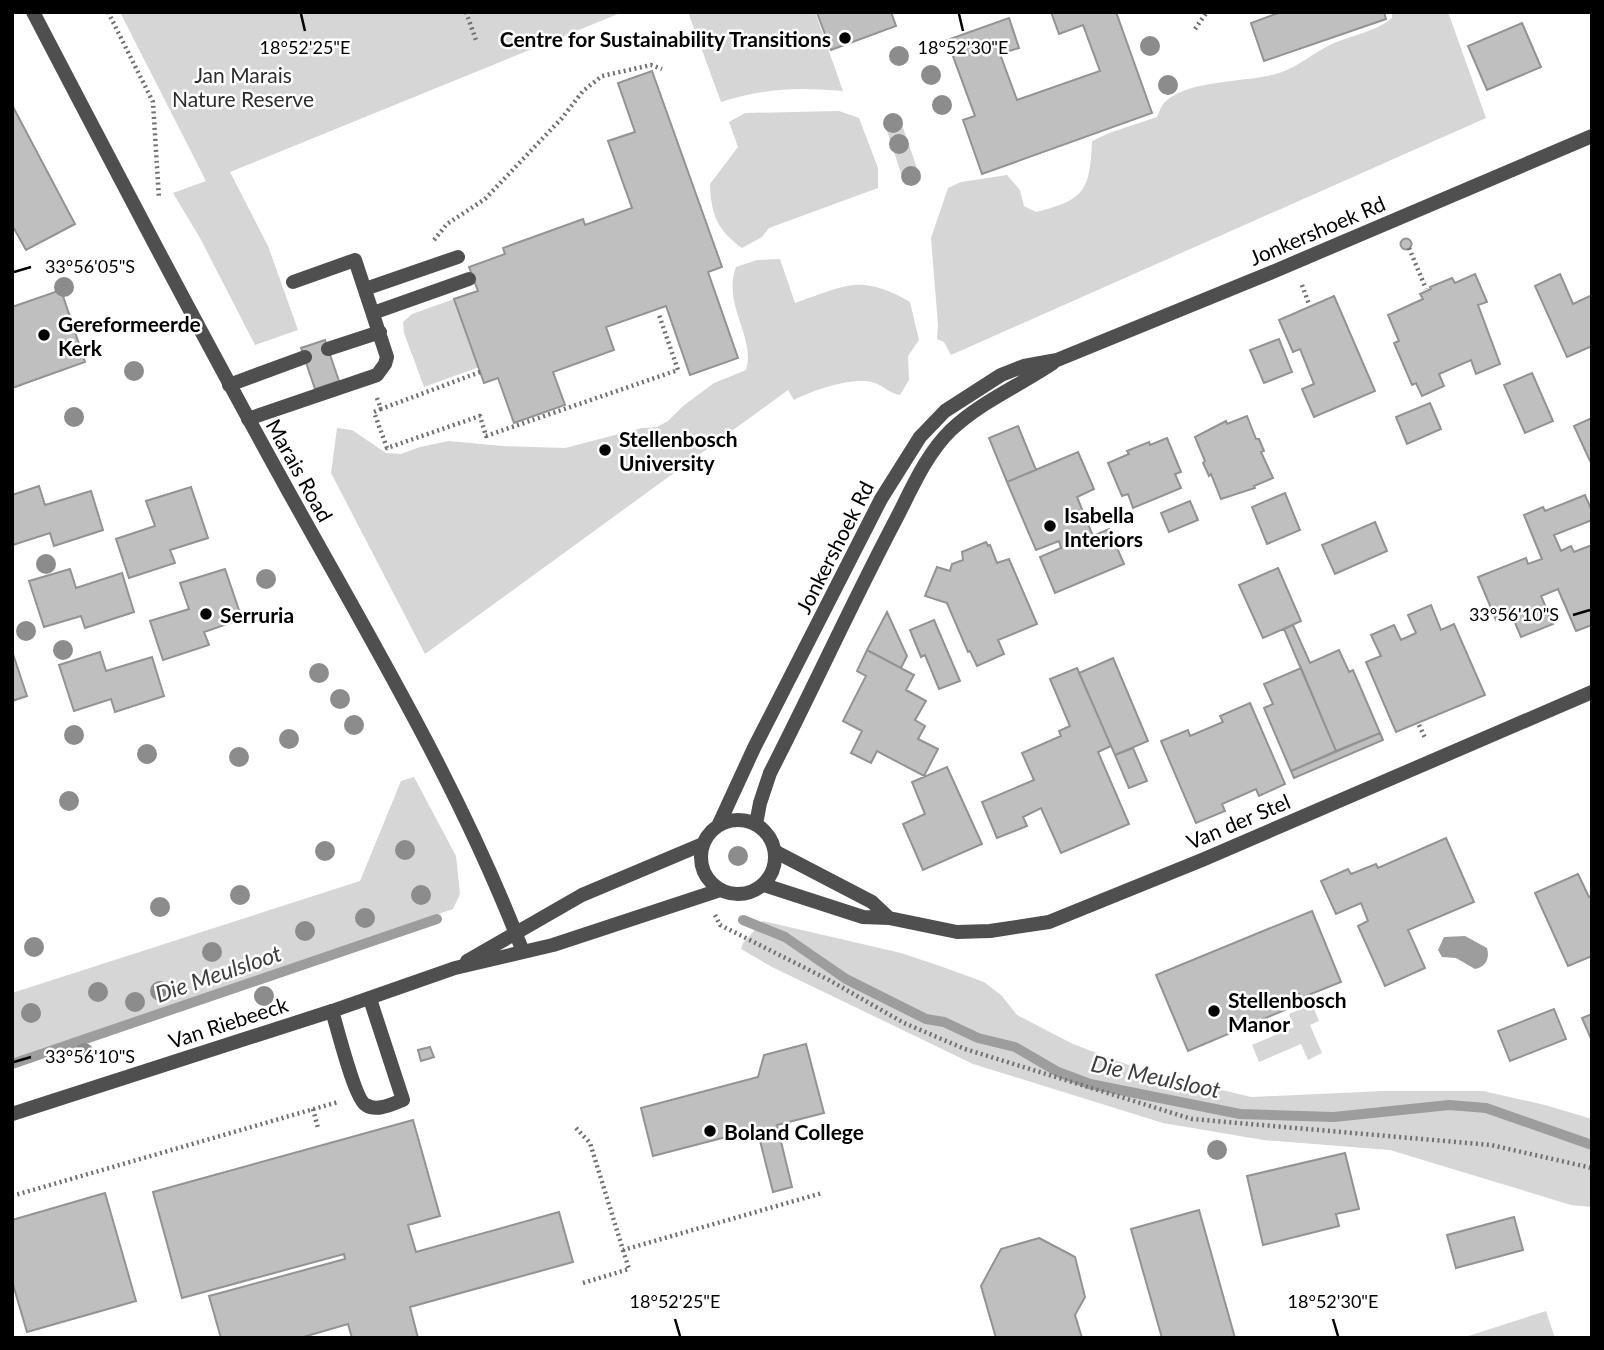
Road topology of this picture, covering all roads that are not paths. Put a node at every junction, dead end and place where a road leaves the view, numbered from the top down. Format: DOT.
graph roads {
  1 [pos="33,12"];
  2 [pos="1592,136"];
  3 [pos="458,257"];
  4 [pos="469,279"];
  5 [pos="292,282"];
  6 [pos="365,289"];
  7 [pos="373,313"];
  8 [pos="380,332"];
  9 [pos="328,349"];
  10 [pos="305,358"];
  11 [pos="1057,360"];
  12 [pos="229,385"];
  13 [pos="248,419"];
  14 [pos="1592,692"];
  15 [pos="719,824"];
  16 [pos="757,824"];
  17 [pos="703,844"];
  18 [pos="776,852"];
  19 [pos="764,885"];
  20 [pos="720,890"];
  21 [pos="889,918"];
  22 [pos="516,932"];
  23 [pos="523,952"];
  24 [pos="455,968"];
  25 [pos="370,999"];
  26 [pos="332,1012"];
  27 [pos="12,1114"];
  1 -- 12 [label="street, Marais Road"];
  2 -- 11 [label="street, Jonkershoek Rd"];
  3 -- 6 [label="street"];
  4 -- 7 [label="street"];
  5 -- 6 [label="street"];
  6 -- 7 [label="street"];
  7 -- 8 [label="street"];
  8 -- 9 [label="street"];
  8 -- 13 [label="street"];
  10 -- 12 [label="street"];
  11 -- 15 [label="street, Jonkershoek Rd"];
  11 -- 16 [label="street, Jonkershoek Rd"];
  12 -- 13 [label="street, Marais Road"];
  13 -- 22 [label="street, Marais Road"];
  14 -- 21 [label="street, Van der Stel"];
  15 -- 16 [label="street"];
  15 -- 17 [label="street"];
  16 -- 18 [label="street"];
  17 -- 20 [label="street"];
  17 -- 22 [label="street, Van Riebeeck"];
  18 -- 19 [label="street"];
  18 -- 21 [label="street, Van der Stel"];
  19 -- 20 [label="street"];
  19 -- 21 [label="street, Van der Stel"];
  20 -- 23 [label="street, Van Riebeeck"];
  22 -- 23 [label="street, Marais Road"];
  22 -- 24 [label="street, Van Riebeeck"];
  23 -- 24 [label="street, Van Riebeeck"];
  24 -- 25 [label="street, Van Riebeeck"];
  25 -- 26 [label="street, Van Riebeeck"];
  25 -- 26 [label="street"];
  26 -- 27 [label="street, Van Riebeeck"];
}
